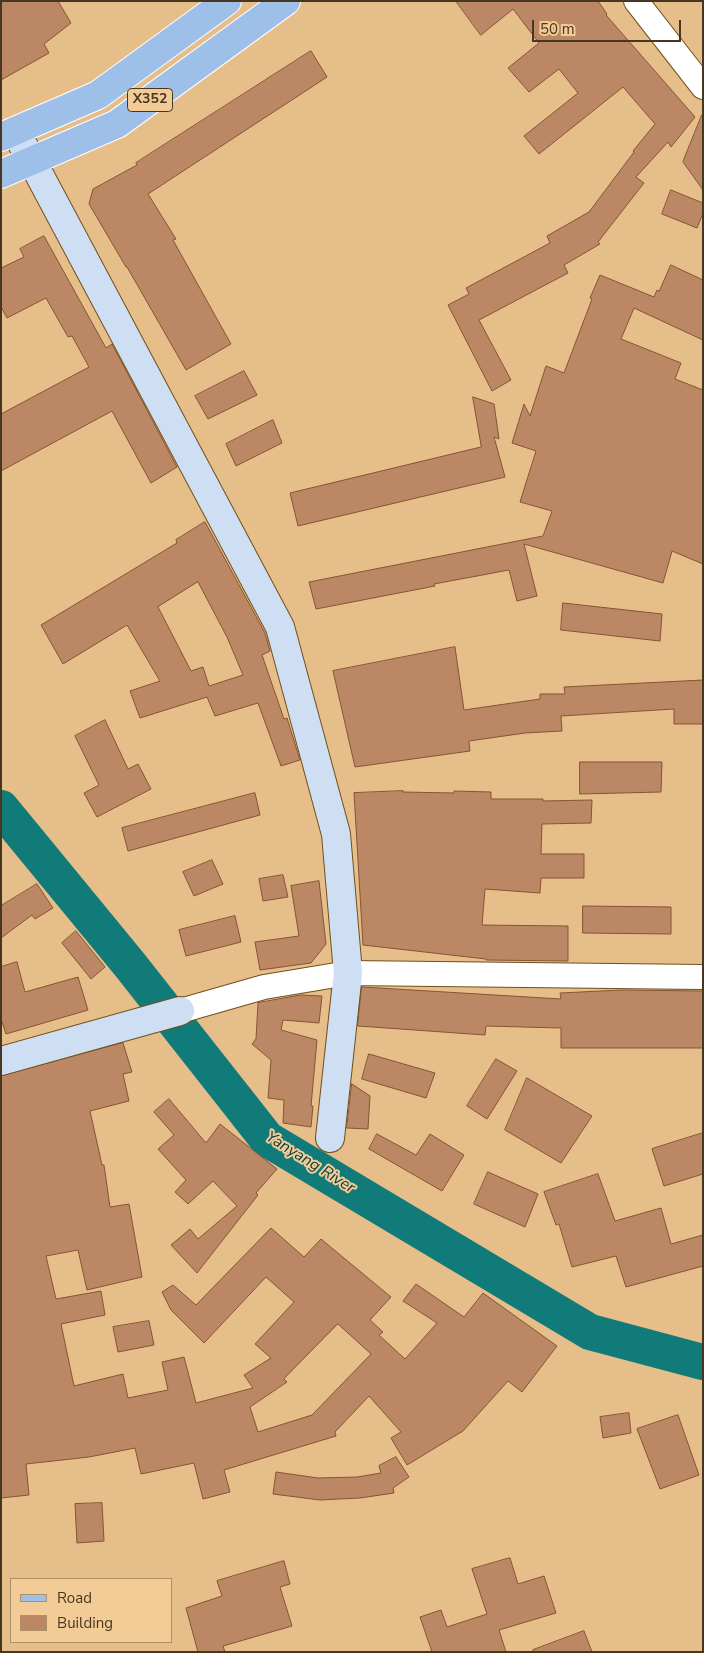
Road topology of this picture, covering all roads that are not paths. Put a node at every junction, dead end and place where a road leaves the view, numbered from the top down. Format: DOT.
graph roads {
  1 [pos="227,1"];
  2 [pos="286,1"];
  3 [pos="636,1"];
  4 [pos="703,87"];
  5 [pos="8,134"];
  6 [pos="32,161"];
  7 [pos="1,174"];
  8 [pos="348,973"];
  9 [pos="703,977"];
  10 [pos="180,1011"];
  11 [pos="1,1061"];
  12 [pos="330,1138"];
  1 -- 5 [label="main road, X352"];
  2 -- 6 [label="main road, X352"];
  3 -- 4 [label="street"];
  5 -- 6 [label="street"];
  6 -- 7 [label="main road, X352"];
  6 -- 8 [label="street"];
  8 -- 9 [label="street"];
  8 -- 10 [label="street"];
  8 -- 12 [label="street"];
  10 -- 11 [label="street"];
}
